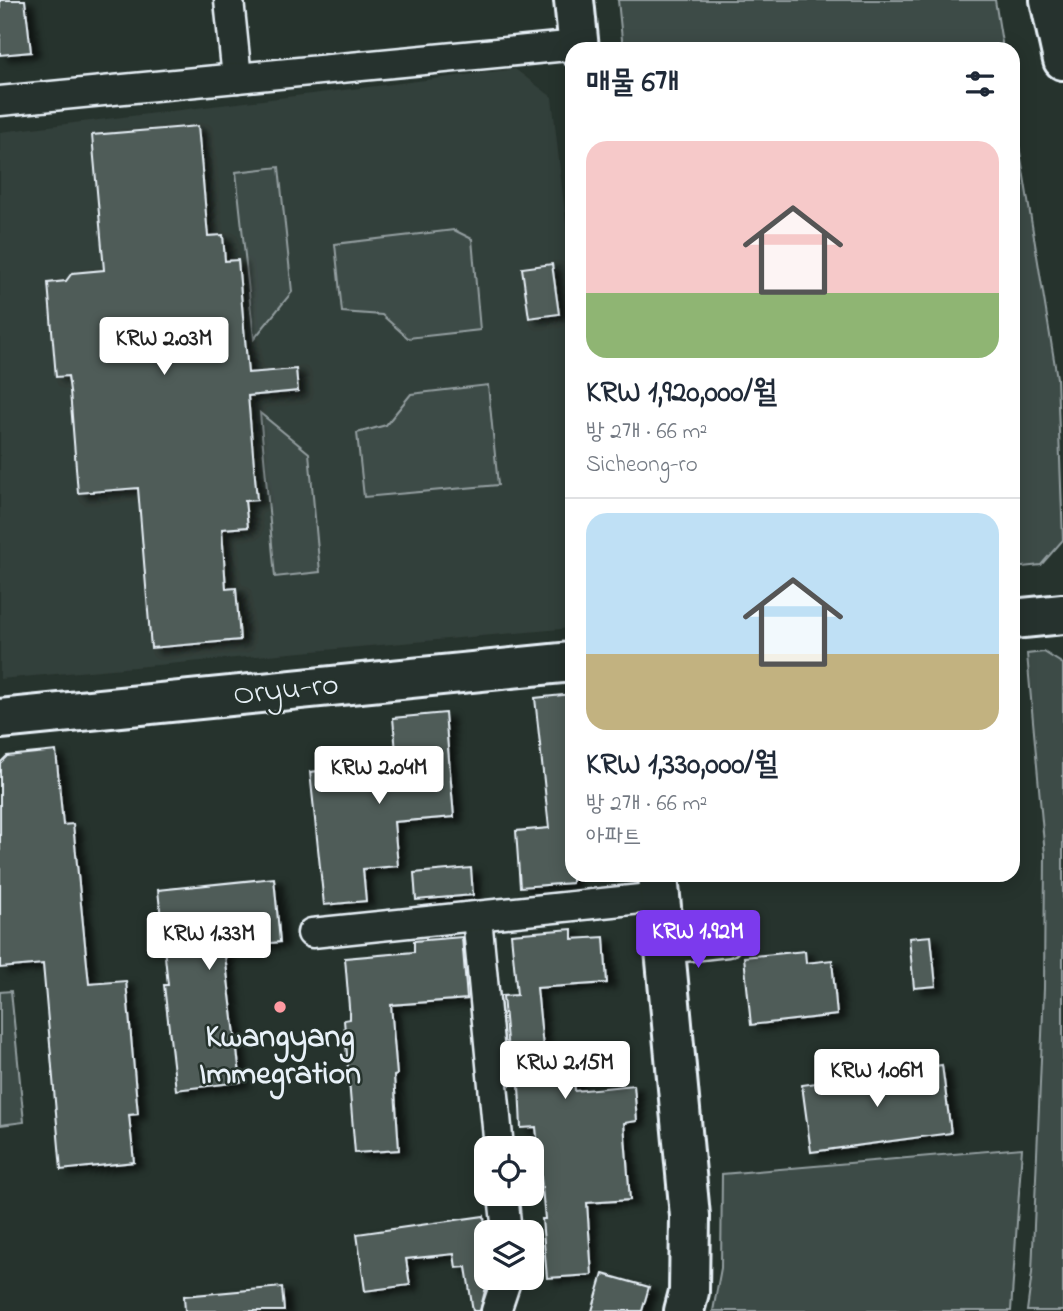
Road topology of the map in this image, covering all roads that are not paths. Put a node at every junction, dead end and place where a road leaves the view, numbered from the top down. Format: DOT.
graph roads {
  1 [pos="229,0"];
  2 [pos="574,0"];
  3 [pos="1050,0"];
  4 [pos="578,42"];
  5 [pos="565,48"];
  6 [pos="1063,61"];
  7 [pos="237,78"];
  8 [pos="0,101"];
  9 [pos="1063,614"];
  10 [pos="1020,618"];
  11 [pos="565,663"];
  12 [pos="0,719"];
  13 [pos="659,886"];
  14 [pos="477,917"];
  15 [pos="312,933"];
  16 [pos="727,942"];
  17 [pos="665,949"];
  18 [pos="498,1136"];
  19 [pos="504,1290"];
  20 [pos="496,1311"];
  21 [pos="684,1311"];
  1 -- 7 [label="street"];
  2 -- 4 [label="street"];
  3 -- 6 [label="street"];
  5 -- 7 [label="street"];
  7 -- 8 [label="street"];
  9 -- 10 [label="street"];
  11 -- 12 [label="street, Oryu-ro"];
  13 -- 14 [label="street"];
  13 -- 17 [label="street"];
  14 -- 15 [label="street"];
  14 -- 18 [label="street"];
  16 -- 17 [label="street"];
  17 -- 21 [label="street"];
  19 -- 20 [label="street"];
}
